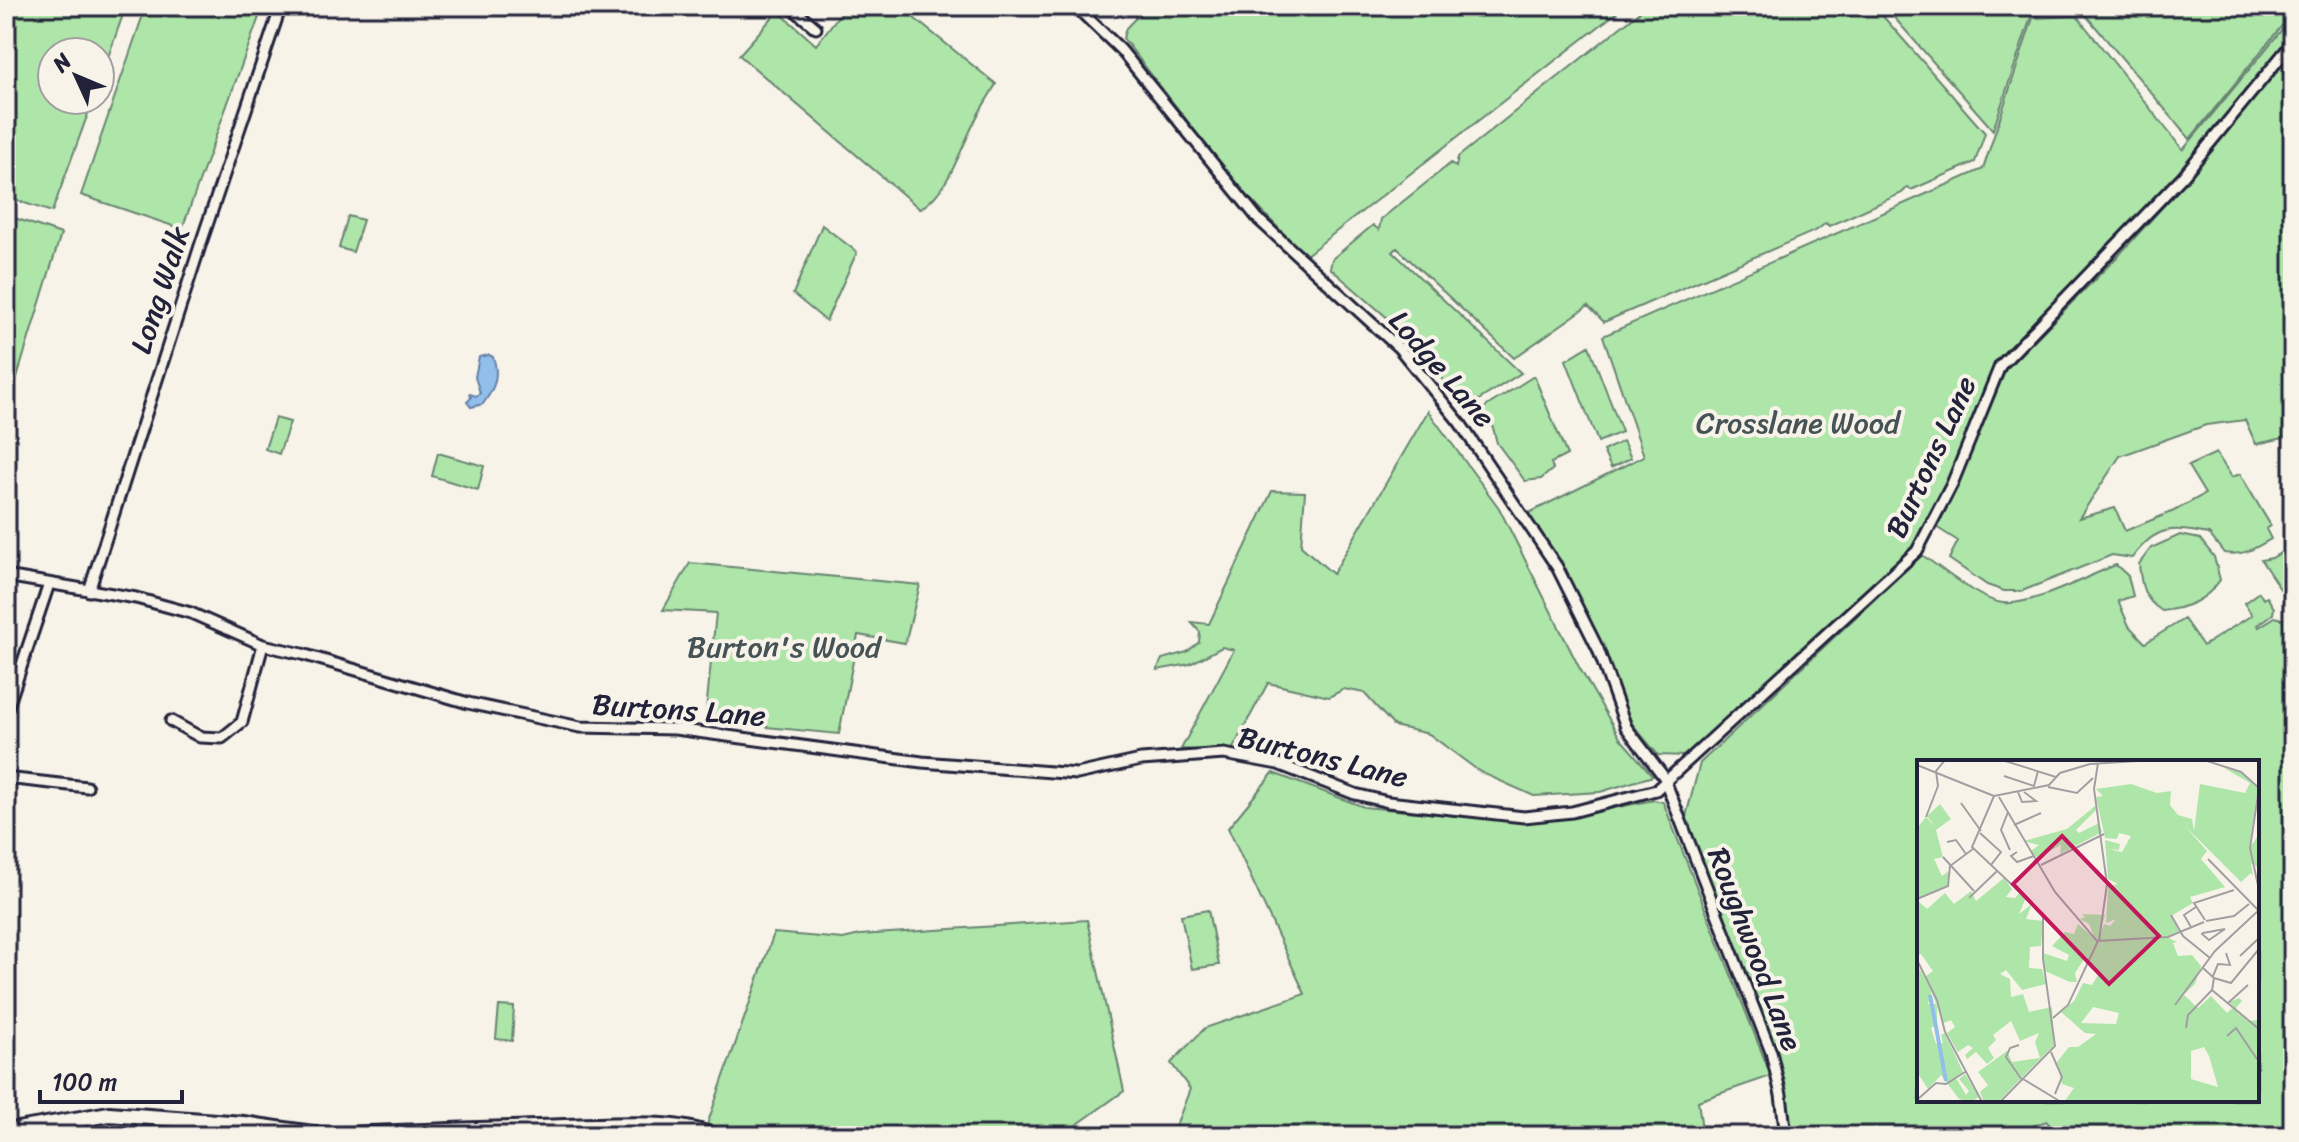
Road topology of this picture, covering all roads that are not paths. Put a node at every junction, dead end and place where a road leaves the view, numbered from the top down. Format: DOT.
graph roads {
  1 [pos="281,6"];
  2 [pos="790,6"];
  3 [pos="1075,6"];
  4 [pos="816,28"];
  5 [pos="2293,42"];
  6 [pos="6,576"];
  7 [pos="49,584"];
  8 [pos="89,591"];
  9 [pos="263,645"];
  10 [pos="6,712"];
  11 [pos="171,721"];
  12 [pos="6,778"];
  13 [pos="1666,782"];
  14 [pos="87,787"];
  15 [pos="6,1132"];
  16 [pos="330,1136"];
  17 [pos="711,1136"];
  18 [pos="1786,1136"];
  1 -- 8 [label="street, Long Walk"];
  2 -- 4 [label="street"];
  3 -- 13 [label="street, Lodge Lane"];
  5 -- 13 [label="street, Burtons Lane"];
  6 -- 7 [label="street, Burtons Lane"];
  7 -- 8 [label="street, Burtons Lane"];
  7 -- 10 [label="street"];
  8 -- 9 [label="street, Burtons Lane"];
  9 -- 11 [label="street"];
  9 -- 13 [label="street, Burtons Lane"];
  12 -- 14 [label="street"];
  13 -- 18 [label="street, Roughwood Lane"];
  15 -- 16 [label="main road"];
  16 -- 17 [label="main road"];
}
